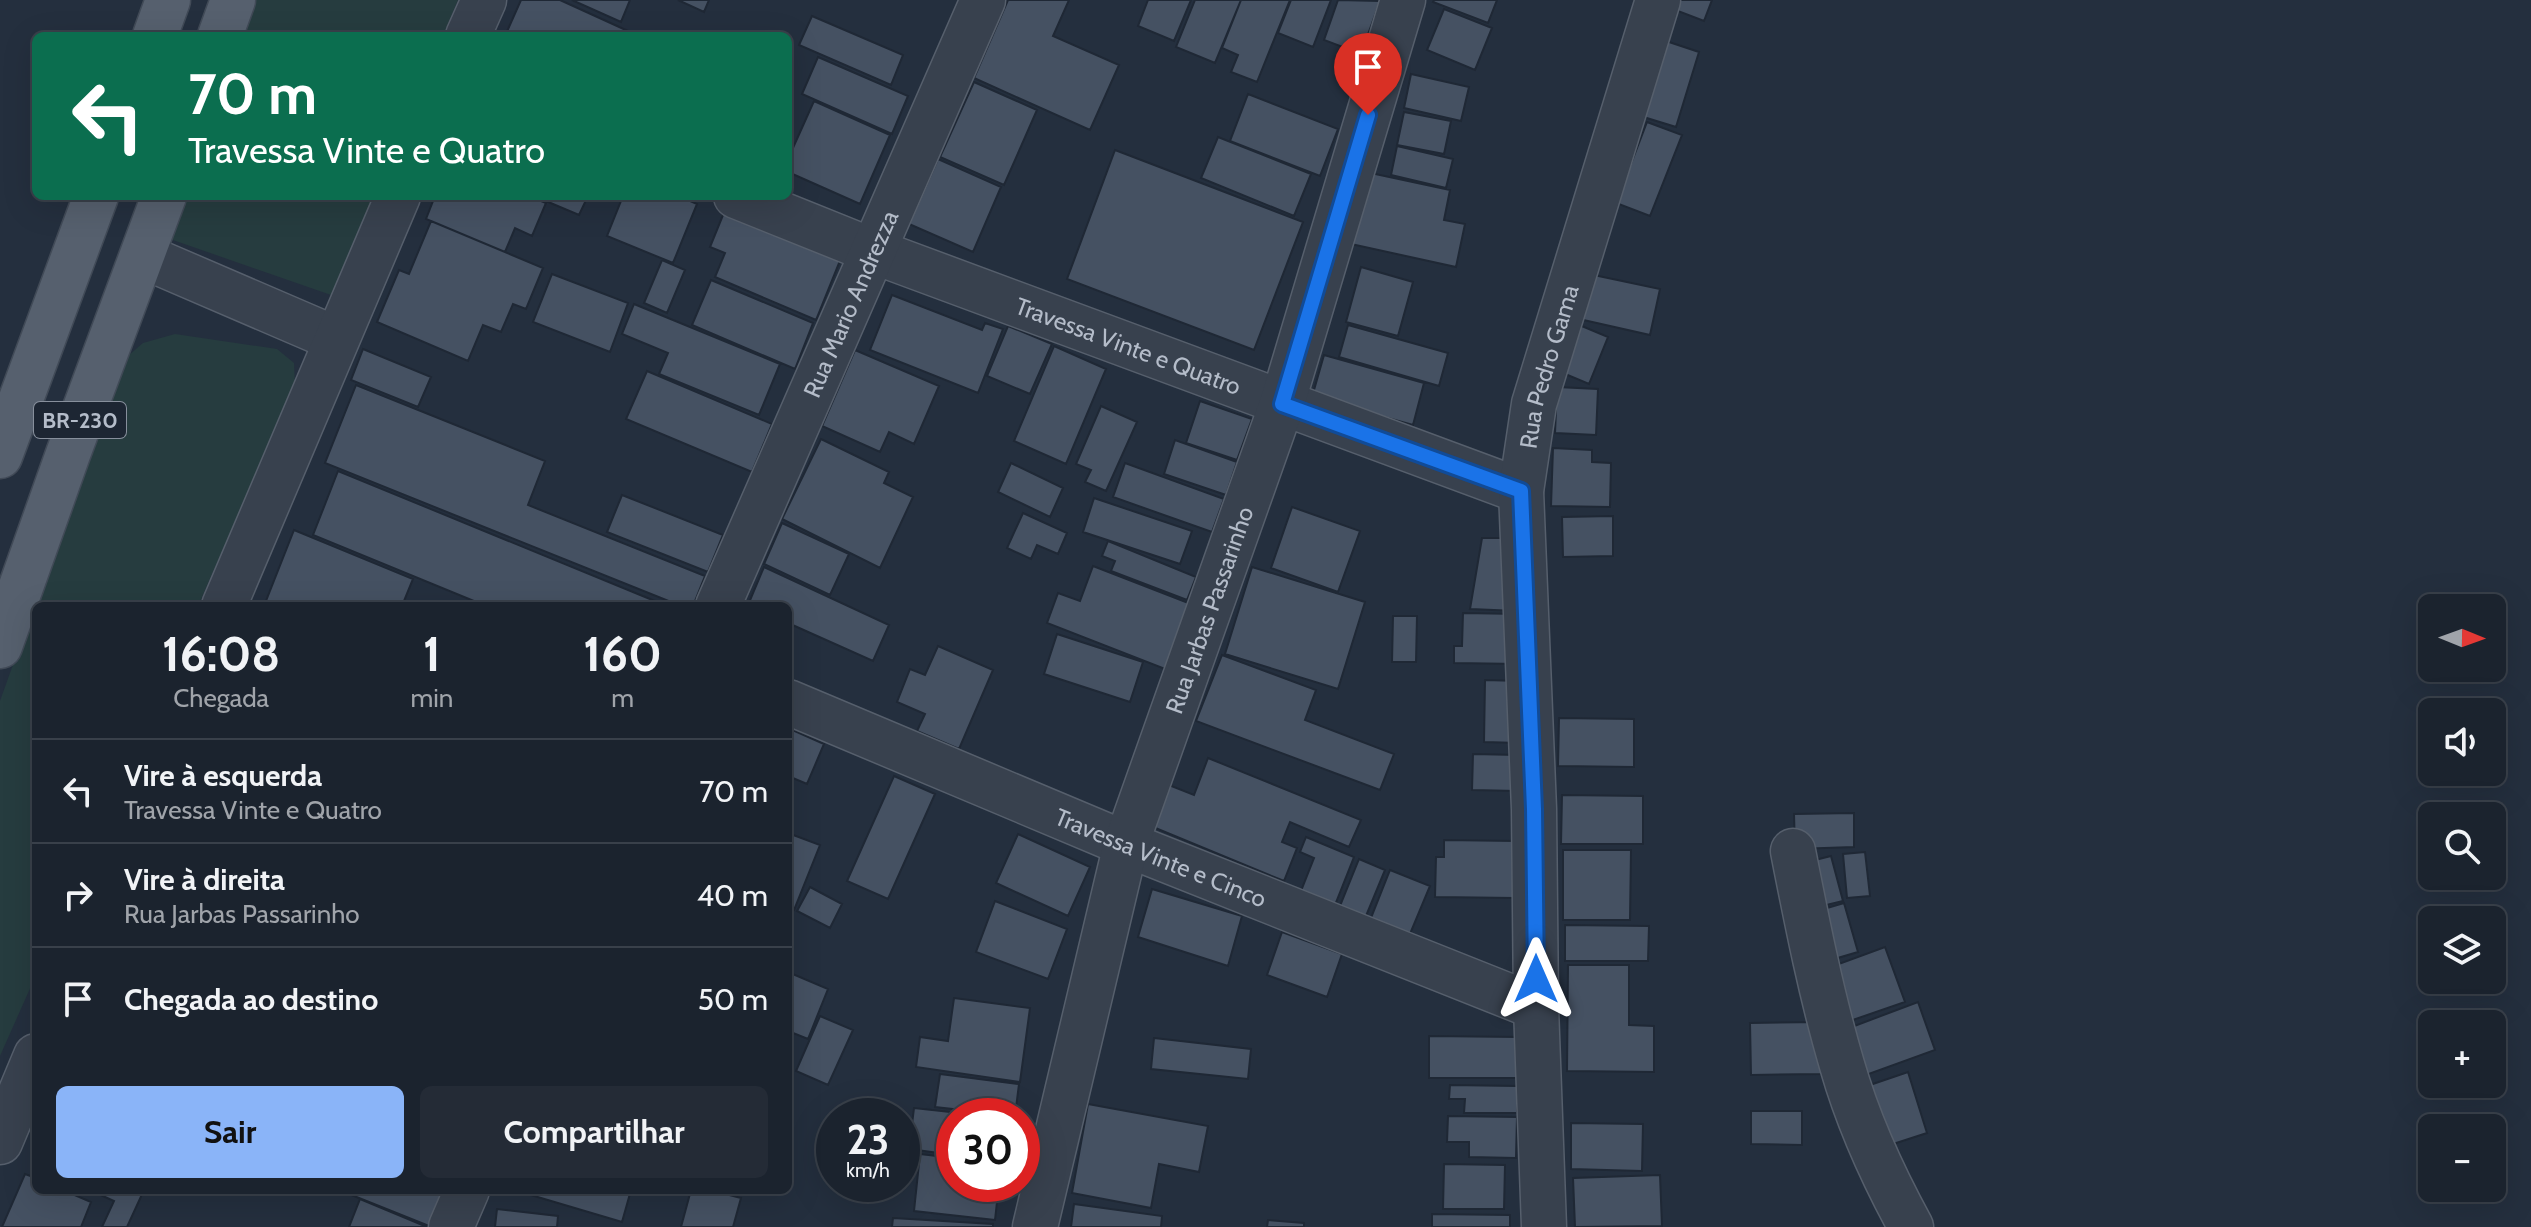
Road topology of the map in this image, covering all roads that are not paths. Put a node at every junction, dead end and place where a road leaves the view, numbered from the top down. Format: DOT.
graph roads {
  1 [pos="168,0"];
  2 [pos="233,0"];
  3 [pos="484,0"];
  4 [pos="983,0"];
  5 [pos="1403,0"];
  6 [pos="1658,0"];
  7 [pos="156,32"];
  8 [pos="221,32"];
  9 [pos="470,32"];
  10 [pos="95,200"];
  11 [pos="163,200"];
  12 [pos="396,200"];
  13 [pos="746,200"];
  14 [pos="873,251"];
  15 [pos="143,256"];
  16 [pos="336,339"];
  17 [pos="1282,404"];
  18 [pos="5,444"];
  19 [pos="68,454"];
  20 [pos="1521,491"];
  21 [pos="226,602"];
  22 [pos="720,602"];
  23 [pos="0,646"];
  24 [pos="792,704"];
  25 [pos="1126,844"];
  26 [pos="1793,851"];
  27 [pos="1536,1007"];
  28 [pos="32,1066"];
  29 [pos="0,1142"];
  30 [pos="465,1194"];
  31 [pos="451,1227"];
  32 [pos="1035,1227"];
  33 [pos="1544,1227"];
  34 [pos="1911,1227"];
  1 -- 7 [label="main road"];
  2 -- 8 [label="main road"];
  3 -- 9 [label="street"];
  4 -- 14 [label="street, Rua Mario Andrezza"];
  5 -- 17 [label="street, Rua Jarbas Passarinho"];
  6 -- 20 [label="street, Rua Pedro Gama"];
  10 -- 18 [label="main road, BR-230"];
  11 -- 15 [label="main road, BR-230"];
  12 -- 16 [label="street"];
  13 -- 14 [label="street, Travessa Vinte e Quatro"];
  14 -- 17 [label="street, Travessa Vinte e Quatro"];
  14 -- 22 [label="street, Rua Mario Andrezza"];
  15 -- 16 [label="street"];
  15 -- 19 [label="main road, BR-230"];
  16 -- 21 [label="street"];
  17 -- 20 [label="street, Travessa Vinte e Quatro"];
  17 -- 25 [label="street, Rua Jarbas Passarinho"];
  18 -- 19 [label="main road"];
  19 -- 23 [label="main road, BR-230"];
  20 -- 27 [label="street, Rua Pedro Gama"];
  24 -- 25 [label="street, Travessa Vinte e Cinco"];
  25 -- 27 [label="street, Travessa Vinte e Cinco"];
  25 -- 32 [label="street, Rua Jarbas Passarinho"];
  26 -- 34 [label="street"];
  27 -- 33 [label="street, Rua Pedro Gama"];
  28 -- 29 [label="street"];
  30 -- 31 [label="street"];
}
